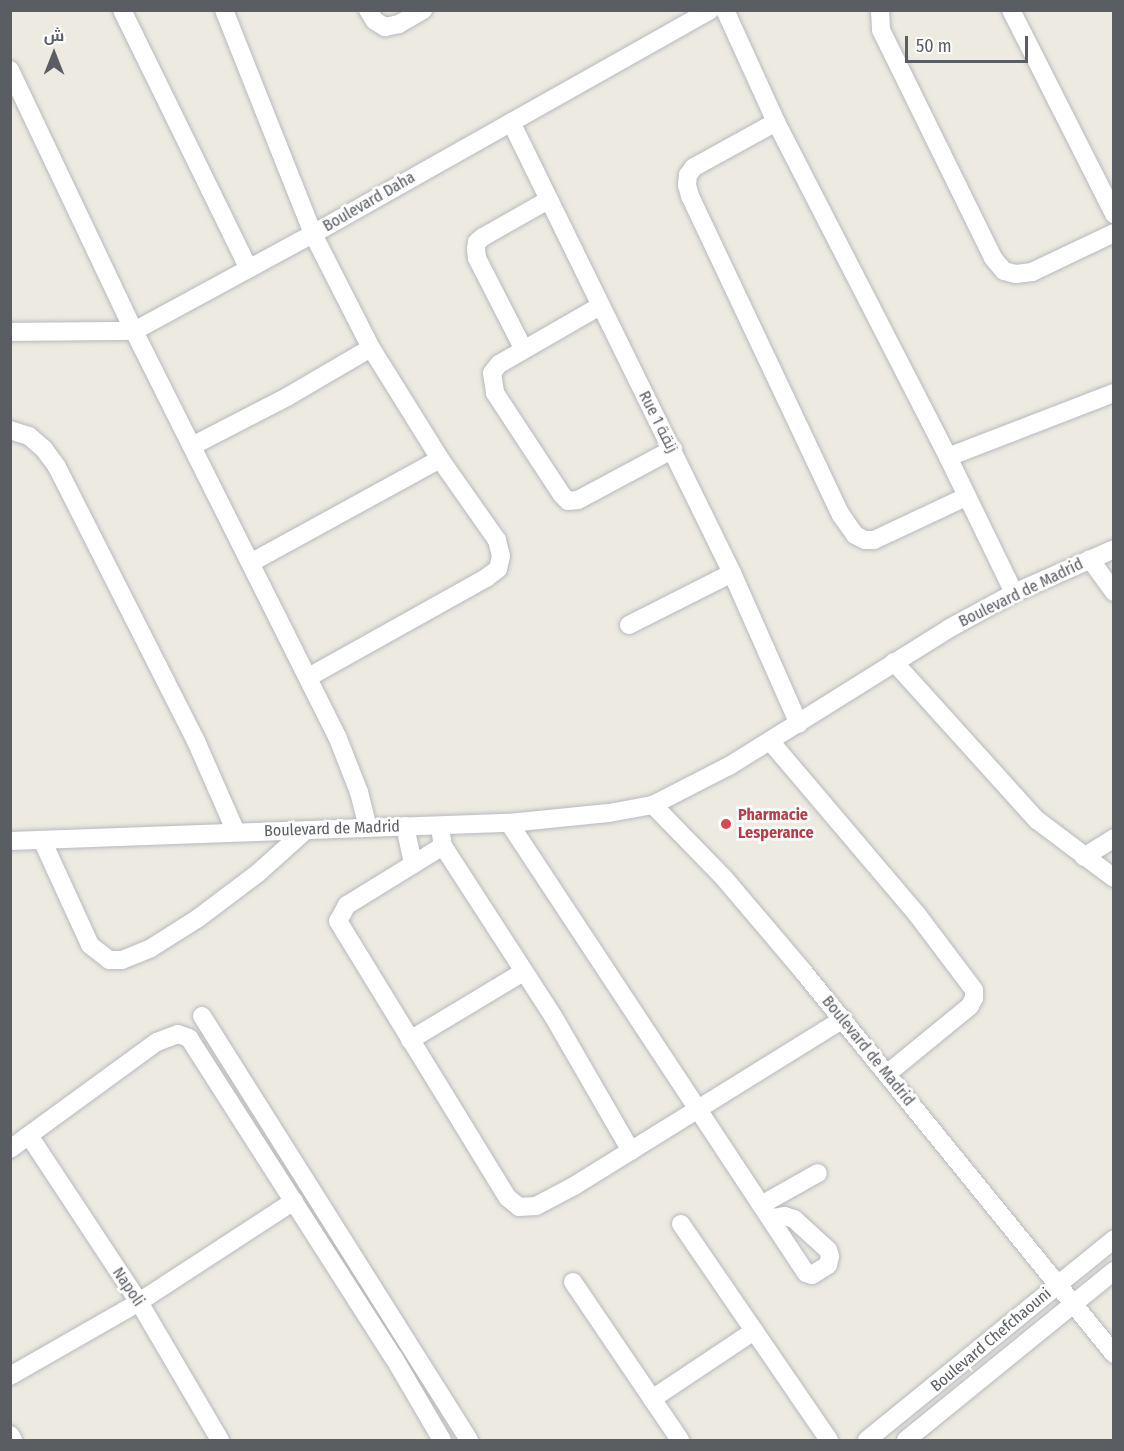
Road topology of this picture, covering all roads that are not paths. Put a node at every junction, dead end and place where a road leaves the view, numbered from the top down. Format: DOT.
graph roads {
  1 [pos="122,10"];
  2 [pos="224,10"];
  3 [pos="368,10"];
  4 [pos="423,10"];
  5 [pos="710,10"];
  6 [pos="725,10"];
  7 [pos="880,10"];
  8 [pos="1011,10"];
  9 [pos="10,70"];
  10 [pos="511,122"];
  11 [pos="776,122"];
  12 [pos="548,200"];
  13 [pos="1113,214"];
  14 [pos="1113,233"];
  15 [pos="313,234"];
  16 [pos="249,269"];
  17 [pos="600,306"];
  18 [pos="134,331"];
  19 [pos="10,332"];
  20 [pos="371,348"];
  21 [pos="523,348"];
  22 [pos="1113,393"];
  23 [pos="10,430"];
  24 [pos="192,446"];
  25 [pos="673,450"];
  26 [pos="948,457"];
  27 [pos="440,459"];
  28 [pos="966,497"];
  29 [pos="1113,549"];
  30 [pos="1090,559"];
  31 [pos="252,562"];
  32 [pos="732,573"];
  33 [pos="1113,592"];
  34 [pos="1014,593"];
  35 [pos="629,625"];
  36 [pos="894,662"];
  37 [pos="309,678"];
  38 [pos="799,724"];
  39 [pos="770,741"];
  40 [pos="653,805"];
  41 [pos="509,823"];
  42 [pos="439,825"];
  43 [pos="405,826"];
  44 [pos="368,827"];
  45 [pos="306,830"];
  46 [pos="236,832"];
  47 [pos="1113,838"];
  48 [pos="42,840"];
  49 [pos="10,841"];
  50 [pos="443,846"];
  51 [pos="1084,857"];
  52 [pos="413,864"];
  53 [pos="1113,878"];
  54 [pos="523,972"];
  55 [pos="202,1016"];
  56 [pos="843,1019"];
  57 [pos="410,1040"];
  58 [pos="887,1074"];
  59 [pos="698,1109"];
  60 [pos="30,1137"];
  61 [pos="10,1149"];
  62 [pos="631,1151"];
  63 [pos="818,1173"];
  64 [pos="294,1201"];
  65 [pos="681,1224"];
  66 [pos="1113,1239"];
  67 [pos="1113,1271"];
  68 [pos="573,1282"];
  69 [pos="1056,1286"];
  70 [pos="139,1302"];
  71 [pos="1072,1306"];
  72 [pos="754,1331"];
  73 [pos="1113,1354"];
  74 [pos="10,1376"];
  75 [pos="652,1398"];
  76 [pos="10,1435"];
  77 [pos="13,1440"];
  78 [pos="220,1440"];
  79 [pos="442,1440"];
  80 [pos="469,1440"];
  81 [pos="680,1440"];
  82 [pos="829,1440"];
  83 [pos="867,1440"];
  84 [pos="906,1440"];
  1 -- 16 [label="street"];
  2 -- 15 [label="street"];
  3 -- 4 [label="street"];
  5 -- 10 [label="street, Boulevard Daha"];
  6 -- 11 [label="street"];
  7 -- 14 [label="street"];
  8 -- 13 [label="street"];
  9 -- 18 [label="street"];
  10 -- 12 [label="street, Rue 1 زنقة"];
  10 -- 15 [label="street, Boulevard Daha"];
  11 -- 26 [label="street"];
  11 -- 28 [label="street"];
  12 -- 17 [label="street, Rue 1 زنقة"];
  12 -- 21 [label="street"];
  15 -- 16 [label="street, Boulevard Daha"];
  15 -- 20 [label="street"];
  16 -- 18 [label="street, Boulevard Daha"];
  17 -- 21 [label="street"];
  17 -- 25 [label="street, Rue 1 زنقة"];
  18 -- 19 [label="street, Boulevard Daha"];
  18 -- 24 [label="street"];
  20 -- 24 [label="street"];
  20 -- 27 [label="street"];
  21 -- 25 [label="street"];
  22 -- 26 [label="street"];
  23 -- 46 [label="street"];
  24 -- 31 [label="street"];
  25 -- 32 [label="street, Rue 1 زنقة"];
  26 -- 28 [label="street"];
  27 -- 31 [label="street"];
  27 -- 37 [label="street"];
  28 -- 34 [label="street"];
  29 -- 30 [label="street, Boulevard de Madrid"];
  30 -- 33 [label="street"];
  30 -- 34 [label="street, Boulevard de Madrid"];
  31 -- 37 [label="street"];
  32 -- 35 [label="street"];
  32 -- 38 [label="street, Rue 1 زنقة"];
  34 -- 36 [label="street, Boulevard de Madrid"];
  36 -- 38 [label="street, Boulevard de Madrid"];
  36 -- 51 [label="street"];
  37 -- 44 [label="street"];
  38 -- 39 [label="street, Boulevard de Madrid"];
  39 -- 40 [label="street, Boulevard de Madrid"];
  39 -- 58 [label="street"];
  40 -- 41 [label="street, Boulevard de Madrid"];
  40 -- 56 [label="street, Boulevard de Madrid"];
  41 -- 42 [label="street, Boulevard de Madrid"];
  41 -- 59 [label="street"];
  42 -- 43 [label="street, Boulevard de Madrid"];
  42 -- 50 [label="street"];
  43 -- 44 [label="street, Boulevard de Madrid"];
  43 -- 52 [label="street"];
  44 -- 45 [label="street, Boulevard de Madrid"];
  45 -- 46 [label="street, Boulevard de Madrid"];
  45 -- 48 [label="street"];
  46 -- 48 [label="street, Boulevard de Madrid"];
  47 -- 51 [label="street"];
  48 -- 49 [label="street, Boulevard de Madrid"];
  50 -- 52 [label="street"];
  50 -- 54 [label="street"];
  51 -- 53 [label="street"];
  52 -- 57 [label="street"];
  54 -- 57 [label="street"];
  54 -- 62 [label="street"];
  55 -- 80 [label="street"];
  56 -- 58 [label="street, Boulevard de Madrid"];
  56 -- 59 [label="street"];
  57 -- 62 [label="street"];
  58 -- 69 [label="street, Boulevard de Madrid"];
  59 -- 62 [label="street"];
  59 -- 63 [label="street"];
  60 -- 61 [label="street"];
  60 -- 64 [label="street"];
  60 -- 70 [label="street, Napoli"];
  64 -- 70 [label="street"];
  64 -- 79 [label="street"];
  65 -- 72 [label="street"];
  66 -- 69 [label="street, Boulevard Chefchaouni"];
  67 -- 71 [label="street, Boulevard Chefchaouni"];
  68 -- 75 [label="street"];
  69 -- 71 [label="street, Boulevard de Madrid"];
  69 -- 83 [label="street, Boulevard Chefchaouni"];
  70 -- 74 [label="street"];
  70 -- 78 [label="street, Napoli"];
  71 -- 73 [label="street, Boulevard de Madrid"];
  71 -- 84 [label="street, Boulevard Chefchaouni"];
  72 -- 75 [label="street"];
  72 -- 82 [label="street"];
  75 -- 81 [label="street"];
  76 -- 77 [label="street"];
}
